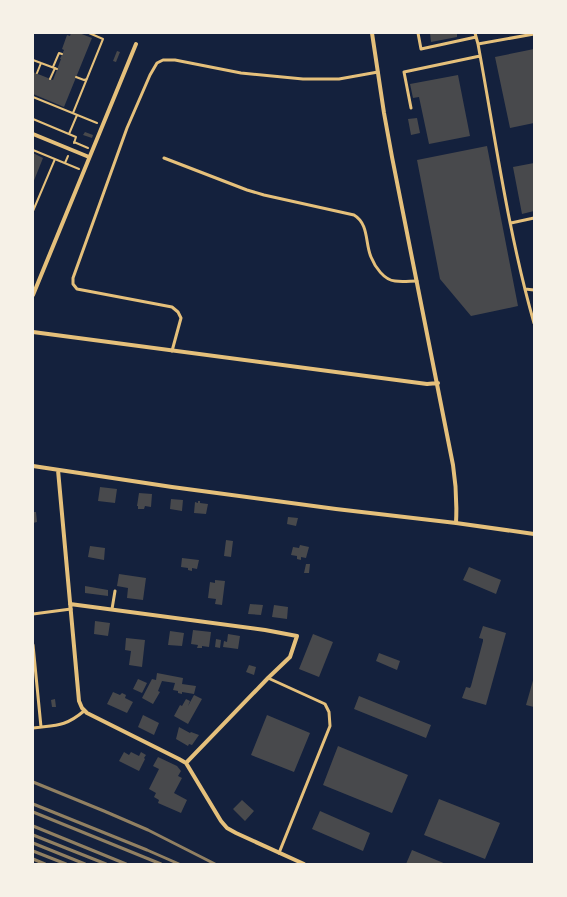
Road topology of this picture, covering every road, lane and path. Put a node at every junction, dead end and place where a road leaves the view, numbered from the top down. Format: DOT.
graph roads {
  1 [pos="89,33"];
  2 [pos="372,33"];
  3 [pos="418,33"];
  4 [pos="475,33"];
  5 [pos="534,34"];
  6 [pos="476,37"];
  7 [pos="136,44"];
  8 [pos="478,44"];
  9 [pos="62,54"];
  10 [pos="480,56"];
  11 [pos="33,60"];
  12 [pos="41,63"];
  13 [pos="55,68"];
  14 [pos="378,72"];
  15 [pos="37,73"];
  16 [pos="76,77"];
  17 [pos="87,78"];
  18 [pos="50,79"];
  19 [pos="33,97"];
  20 [pos="411,108"];
  21 [pos="73,113"];
  22 [pos="77,115"];
  23 [pos="33,120"];
  24 [pos="102,126"];
  25 [pos="33,134"];
  26 [pos="69,134"];
  27 [pos="33,150"];
  28 [pos="92,150"];
  29 [pos="89,157"];
  30 [pos="55,158"];
  31 [pos="164,158"];
  32 [pos="84,170"];
  33 [pos="33,211"];
  34 [pos="534,218"];
  35 [pos="511,223"];
  36 [pos="417,281"];
  37 [pos="526,289"];
  38 [pos="534,290"];
  39 [pos="33,295"];
  40 [pos="534,322"];
  41 [pos="33,332"];
  42 [pos="172,350"];
  43 [pos="438,383"];
  44 [pos="33,466"];
  45 [pos="58,470"];
  46 [pos="456,523"];
  47 [pos="534,534"];
  48 [pos="115,591"];
  49 [pos="70,604"];
  50 [pos="71,609"];
  51 [pos="112,609"];
  52 [pos="33,614"];
  53 [pos="33,645"];
  54 [pos="268,678"];
  55 [pos="84,711"];
  56 [pos="41,727"];
  57 [pos="33,728"];
  58 [pos="186,763"];
  59 [pos="279,853"];
  60 [pos="304,864"];
  1 -- 17 [label="path"];
  2 -- 14 [label="street"];
  3 -- 6 [label="lane"];
  4 -- 6 [label="lane"];
  5 -- 8 [label="lane"];
  6 -- 8 [label="lane"];
  7 -- 24 [label="street"];
  8 -- 10 [label="lane"];
  9 -- 13 [label="path"];
  10 -- 20 [label="lane"];
  10 -- 35 [label="lane"];
  11 -- 12 [label="path"];
  12 -- 13 [label="path"];
  12 -- 15 [label="path"];
  13 -- 18 [label="path"];
  14 -- 36 [label="street"];
  14 -- 42 [label="lane"];
  16 -- 17 [label="path"];
  17 -- 21 [label="path"];
  19 -- 21 [label="path"];
  21 -- 22 [label="path"];
  22 -- 24 [label="path"];
  22 -- 26 [label="path"];
  23 -- 26 [label="path"];
  24 -- 28 [label="street"];
  25 -- 29 [label="street"];
  26 -- 28 [label="path"];
  27 -- 30 [label="path"];
  28 -- 29 [label="street"];
  29 -- 32 [label="street"];
  30 -- 32 [label="path"];
  30 -- 33 [label="path"];
  31 -- 36 [label="lane"];
  32 -- 39 [label="street"];
  34 -- 35 [label="lane"];
  35 -- 37 [label="lane"];
  36 -- 43 [label="street"];
  37 -- 38 [label="lane"];
  37 -- 40 [label="lane"];
  41 -- 42 [label="street"];
  42 -- 43 [label="street"];
  43 -- 46 [label="street"];
  44 -- 45 [label="street"];
  45 -- 46 [label="street"];
  45 -- 49 [label="street"];
  46 -- 47 [label="street"];
  48 -- 51 [label="lane"];
  49 -- 50 [label="street"];
  49 -- 51 [label="street"];
  50 -- 52 [label="lane"];
  50 -- 55 [label="street"];
  51 -- 54 [label="street"];
  53 -- 56 [label="lane"];
  54 -- 58 [label="street"];
  54 -- 59 [label="lane"];
  55 -- 56 [label="lane"];
  55 -- 58 [label="street"];
  56 -- 57 [label="lane"];
  58 -- 59 [label="street"];
  59 -- 60 [label="street"];
}
